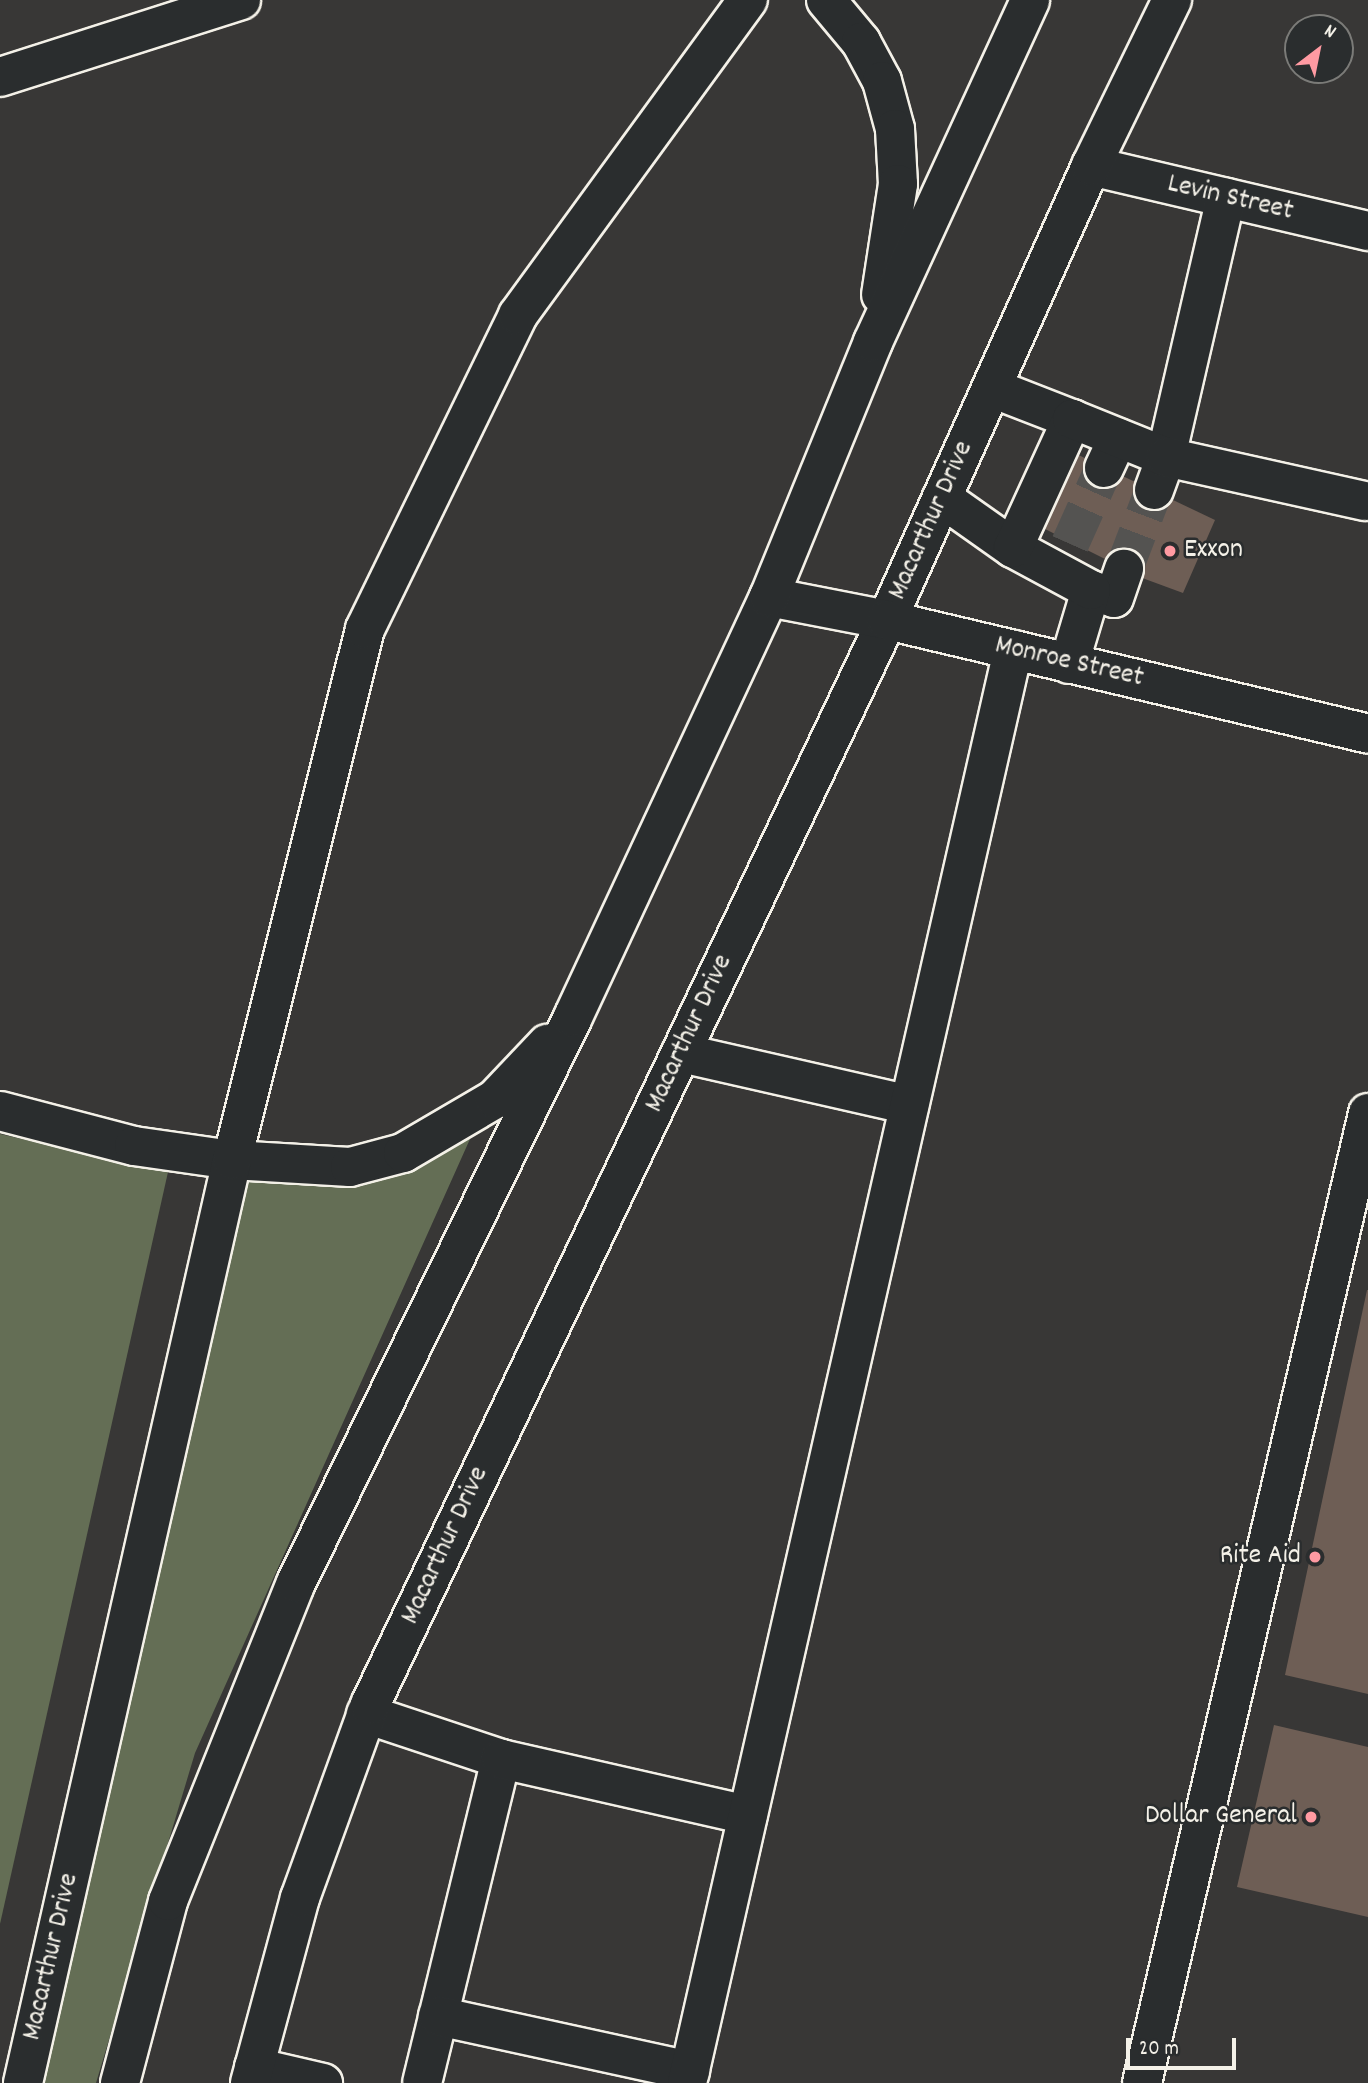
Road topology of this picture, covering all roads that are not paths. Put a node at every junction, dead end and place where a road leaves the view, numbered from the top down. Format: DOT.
graph roads {
  1 [pos="241,0"];
  2 [pos="748,0"];
  3 [pos="825,0"];
  4 [pos="1030,0"];
  5 [pos="1172,0"];
  6 [pos="0,76"];
  7 [pos="1091,166"];
  8 [pos="1226,198"];
  9 [pos="1368,232"];
  10 [pos="873,342"];
  11 [pos="992,388"];
  12 [pos="1072,419"];
  13 [pos="1160,473"];
  14 [pos="942,498"];
  15 [pos="1365,502"];
  16 [pos="1013,548"];
  17 [pos="1072,569"];
  18 [pos="1124,569"];
  19 [pos="769,597"];
  20 [pos="887,620"];
  21 [pos="1013,650"];
  22 [pos="1069,664"];
  23 [pos="1368,734"];
  24 [pos="573,1017"];
  25 [pos="681,1053"];
  26 [pos="909,1105"];
  27 [pos="0,1111"];
  28 [pos="1368,1113"];
  29 [pos="232,1160"];
  30 [pos="366,1714"];
  31 [pos="501,1759"];
  32 [pos="748,1815"];
  33 [pos="438,2016"];
  34 [pos="252,2075"];
  35 [pos="688,2077"];
  36 [pos="23,2083"];
  37 [pos="120,2083"];
  38 [pos="323,2083"];
  39 [pos="422,2083"];
  40 [pos="1142,2083"];
  1 -- 6 [label="main road"];
  2 -- 29 [label="main road, Macarthur Drive"];
  3 -- 10 [label="main road"];
  4 -- 10 [label="main road"];
  5 -- 7 [label="main road, Macarthur Drive"];
  7 -- 8 [label="main road, Levin Street"];
  7 -- 11 [label="main road, Macarthur Drive"];
  8 -- 9 [label="main road, Levin Street"];
  8 -- 13 [label="main road"];
  10 -- 19 [label="main road"];
  11 -- 12 [label="main road"];
  11 -- 14 [label="main road, Macarthur Drive"];
  12 -- 13 [label="main road"];
  12 -- 16 [label="main road"];
  13 -- 15 [label="main road"];
  14 -- 16 [label="main road"];
  14 -- 20 [label="main road, Macarthur Drive"];
  16 -- 17 [label="main road"];
  17 -- 18 [label="main road"];
  17 -- 22 [label="main road"];
  19 -- 20 [label="main road, Monroe Street"];
  19 -- 24 [label="main road"];
  20 -- 21 [label="main road, Monroe Street"];
  20 -- 25 [label="main road, Macarthur Drive"];
  21 -- 22 [label="main road, Monroe Street"];
  21 -- 26 [label="main road"];
  22 -- 23 [label="main road, Monroe Street"];
  24 -- 29 [label="main road"];
  24 -- 37 [label="main road"];
  25 -- 26 [label="main road"];
  25 -- 30 [label="main road, Macarthur Drive"];
  26 -- 32 [label="main road"];
  27 -- 29 [label="main road"];
  28 -- 40 [label="main road"];
  29 -- 36 [label="main road, Macarthur Drive"];
  30 -- 31 [label="main road"];
  30 -- 34 [label="main road, Macarthur Drive"];
  31 -- 32 [label="main road"];
  31 -- 33 [label="main road"];
  32 -- 35 [label="main road"];
  33 -- 35 [label="main road"];
  33 -- 39 [label="main road"];
  34 -- 38 [label="main road"];
}
